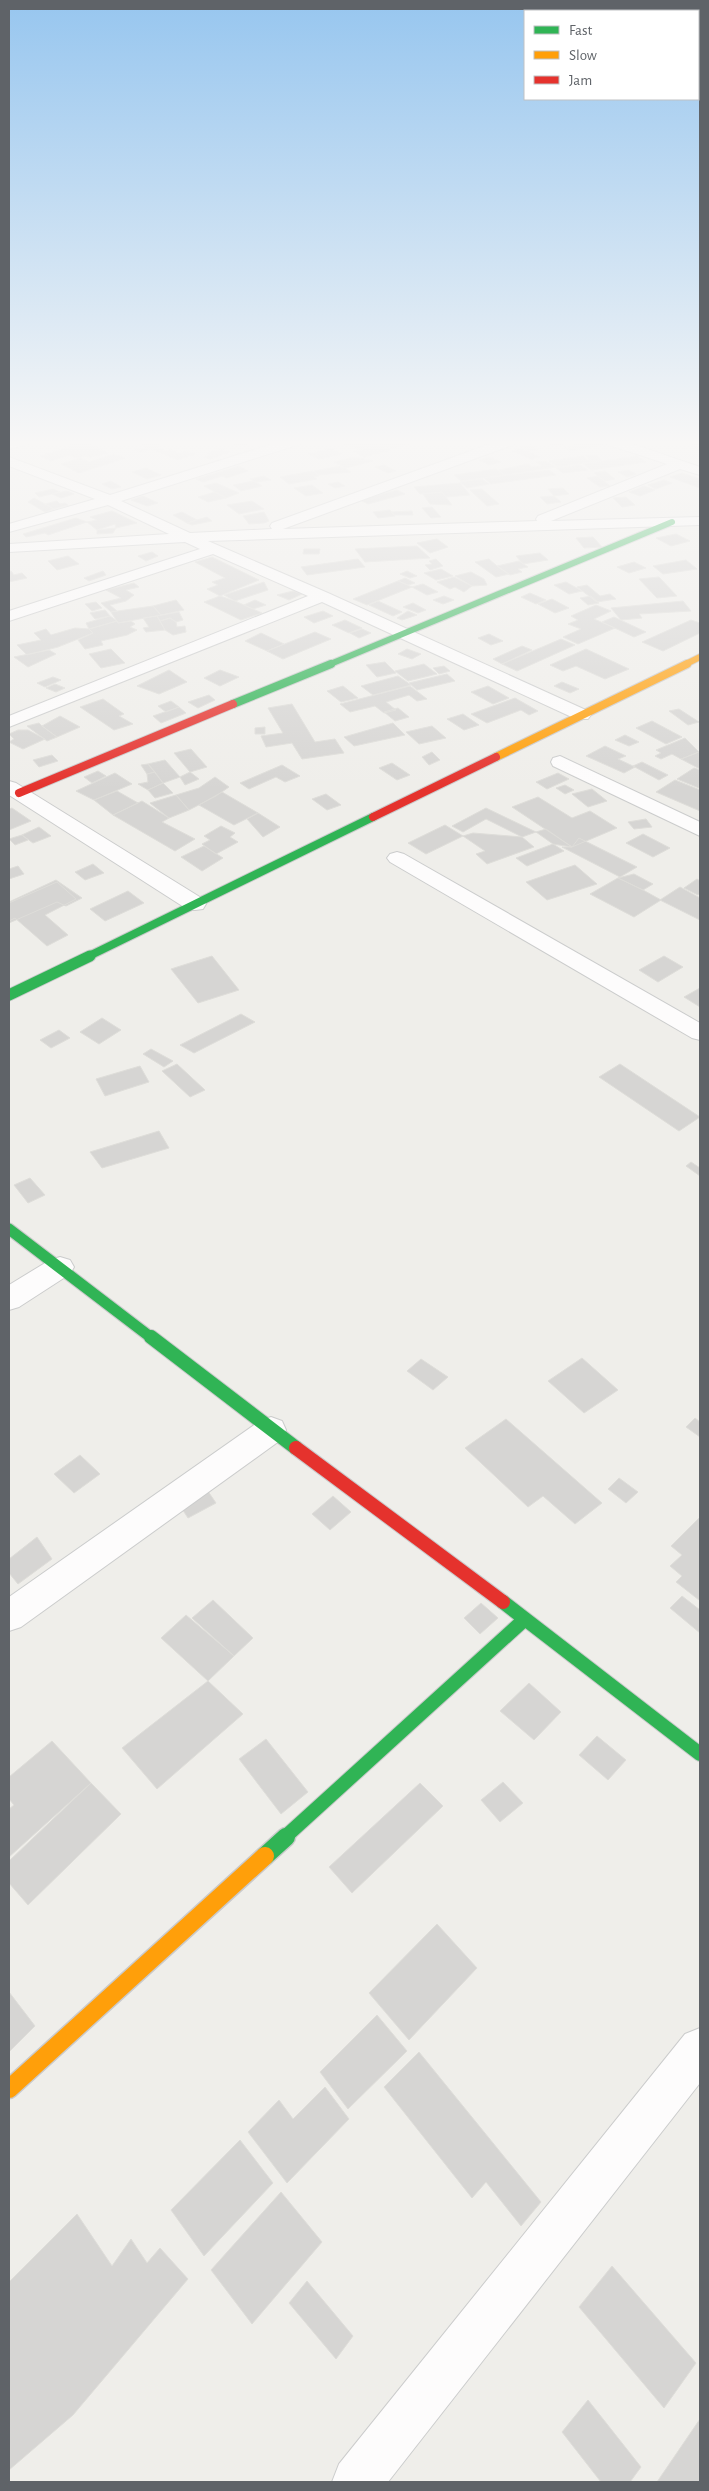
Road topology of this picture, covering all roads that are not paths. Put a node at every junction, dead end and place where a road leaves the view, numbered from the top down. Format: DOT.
graph roads {
  1 [pos="189,557"];
  2 [pos="233,557"];
  3 [pos="588,557"];
  4 [pos="322,596"];
  5 [pos="9,616"];
  6 [pos="404,634"];
  7 [pos="700,657"];
  8 [pos="582,714"];
  9 [pos="9,722"];
  10 [pos="560,762"];
  11 [pos="14,790"];
  12 [pos="700,830"];
  13 [pos="397,858"];
  14 [pos="195,904"];
  15 [pos="9,995"];
  16 [pos="700,1034"];
  17 [pos="9,1229"];
  18 [pos="60,1267"];
  19 [pos="9,1299"];
  20 [pos="271,1430"];
  21 [pos="9,1616"];
  22 [pos="526,1619"];
  23 [pos="700,1754"];
  24 [pos="700,2050"];
  25 [pos="9,2090"];
  26 [pos="357,2482"];
  1 -- 5 [label="street"];
  2 -- 4 [label="street"];
  3 -- 6 [label="street"];
  4 -- 6 [label="street"];
  4 -- 9 [label="street"];
  6 -- 8 [label="street"];
  6 -- 11 [label="street"];
  7 -- 8 [label="street"];
  8 -- 14 [label="street"];
  10 -- 12 [label="street"];
  11 -- 14 [label="street"];
  13 -- 16 [label="street"];
  14 -- 15 [label="street"];
  17 -- 18 [label="street"];
  18 -- 19 [label="street"];
  18 -- 20 [label="street"];
  20 -- 21 [label="street"];
  20 -- 22 [label="street"];
  22 -- 23 [label="street"];
  22 -- 25 [label="street"];
  24 -- 26 [label="street"];
}
